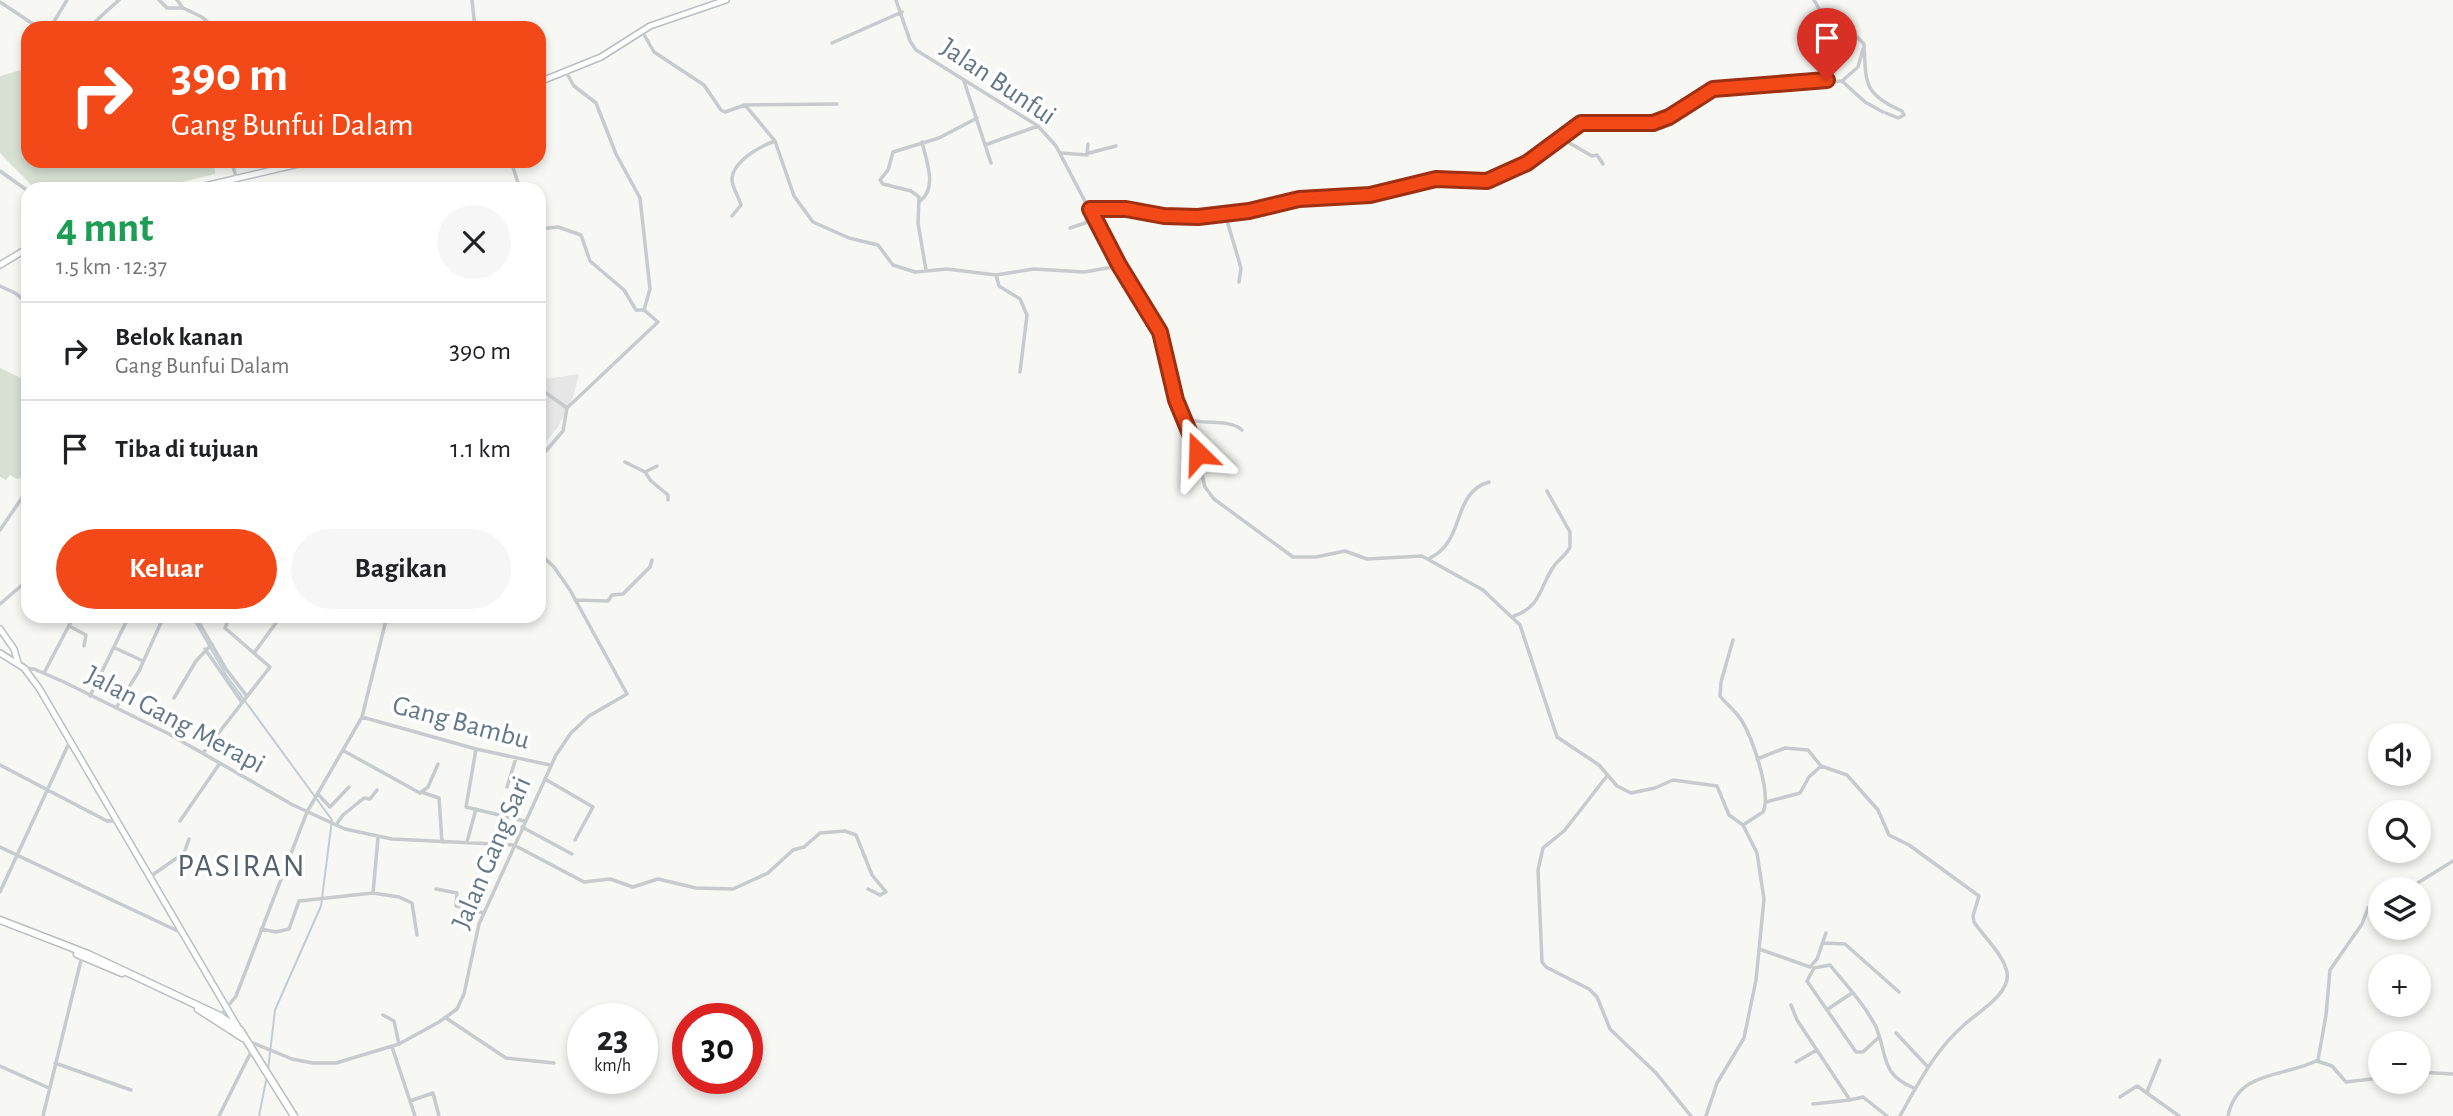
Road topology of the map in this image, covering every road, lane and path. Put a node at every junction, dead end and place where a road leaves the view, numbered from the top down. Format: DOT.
graph roads {
  1 [pos="67,0"];
  2 [pos="119,0"];
  3 [pos="159,0"];
  4 [pos="177,0"];
  5 [pos="472,0"];
  6 [pos="726,0"];
  7 [pos="896,0"];
  8 [pos="1815,0"];
  9 [pos="1,5"];
  10 [pos="183,8"];
  11 [pos="902,12"];
  12 [pos="27,21"];
  13 [pos="54,21"];
  14 [pos="96,21"];
  15 [pos="206,21"];
  16 [pos="474,21"];
  17 [pos="642,31"];
  18 [pos="832,43"];
  19 [pos="1864,44"];
  20 [pos="566,72"];
  21 [pos="546,79"];
  22 [pos="964,79"];
  23 [pos="1842,81"];
  24 [pos="837,104"];
  25 [pos="745,105"];
  26 [pos="977,118"];
  27 [pos="1038,126"];
  28 [pos="1559,137"];
  29 [pos="775,141"];
  30 [pos="922,142"];
  31 [pos="1088,144"];
  32 [pos="985,145"];
  33 [pos="1116,146"];
  34 [pos="1060,153"];
  35 [pos="1089,153"];
  36 [pos="991,163"];
  37 [pos="1603,164"];
  38 [pos="233,168"];
  39 [pos="283,168"];
  40 [pos="279,169"];
  41 [pos="1,173"];
  42 [pos="237,179"];
  43 [pos="223,182"];
  44 [pos="21,186"];
  45 [pos="920,201"];
  46 [pos="1090,209"];
  47 [pos="1225,214"];
  48 [pos="732,216"];
  49 [pos="1094,216"];
  50 [pos="546,228"];
  51 [pos="1070,228"];
  52 [pos="21,252"];
  53 [pos="0,265"];
  54 [pos="1119,265"];
  55 [pos="926,270"];
  56 [pos="996,275"];
  57 [pos="1239,282"];
  58 [pos="0,286"];
  59 [pos="21,298"];
  60 [pos="643,310"];
  61 [pos="1020,372"];
  62 [pos="546,393"];
  63 [pos="567,408"];
  64 [pos="1184,418"];
  65 [pos="1242,430"];
  66 [pos="546,451"];
  67 [pos="625,462"];
  68 [pos="657,466"];
  69 [pos="645,472"];
  70 [pos="1489,482"];
  71 [pos="1548,491"];
  72 [pos="21,499"];
  73 [pos="668,500"];
  74 [pos="0,530"];
  75 [pos="1430,558"];
  76 [pos="546,560"];
  77 [pos="652,560"];
  78 [pos="21,586"];
  79 [pos="575,600"];
  80 [pos="0,604"];
  81 [pos="1514,616"];
  82 [pos="126,623"];
  83 [pos="161,623"];
  84 [pos="198,623"];
  85 [pos="227,623"];
  86 [pos="276,623"];
  87 [pos="385,623"];
  88 [pos="69,625"];
  89 [pos="1,633"];
  90 [pos="1733,640"];
  91 [pos="83,646"];
  92 [pos="208,646"];
  93 [pos="115,648"];
  94 [pos="0,653"];
  95 [pos="254,653"];
  96 [pos="143,661"];
  97 [pos="21,666"];
  98 [pos="44,673"];
  99 [pos="90,696"];
  100 [pos="174,698"];
  101 [pos="243,698"];
  102 [pos="116,708"];
  103 [pos="362,717"];
  104 [pos="71,739"];
  105 [pos="476,749"];
  106 [pos="344,751"];
  107 [pos="203,753"];
  108 [pos="516,758"];
  109 [pos="1757,759"];
  110 [pos="220,763"];
  111 [pos="438,764"];
  112 [pos="0,765"];
  113 [pos="550,765"];
  114 [pos="1821,766"];
  115 [pos="1607,776"];
  116 [pos="545,779"];
  117 [pos="349,787"];
  118 [pos="507,787"];
  119 [pos="49,789"];
  120 [pos="377,790"];
  121 [pos="424,793"];
  122 [pos="316,795"];
  123 [pos="1766,802"];
  124 [pos="476,809"];
  125 [pos="307,812"];
  126 [pos="118,821"];
  127 [pos="180,821"];
  128 [pos="524,821"];
  129 [pos="335,824"];
  130 [pos="1743,825"];
  131 [pos="522,827"];
  132 [pos="378,838"];
  133 [pos="189,839"];
  134 [pos="575,840"];
  135 [pos="442,842"];
  136 [pos="467,842"];
  137 [pos="514,845"];
  138 [pos="0,847"];
  139 [pos="572,855"];
  140 [pos="17,856"];
  141 [pos="2453,862"];
  142 [pos="151,876"];
  143 [pos="2428,877"];
  144 [pos="868,888"];
  145 [pos="436,889"];
  146 [pos="0,892"];
  147 [pos="373,893"];
  148 [pos="2368,908"];
  149 [pos="484,913"];
  150 [pos="0,921"];
  151 [pos="261,929"];
  152 [pos="1826,933"];
  153 [pos="185,934"];
  154 [pos="417,935"];
  155 [pos="1823,943"];
  156 [pos="1761,950"];
  157 [pos="82,956"];
  158 [pos="1812,967"];
  159 [pos="1899,992"];
  160 [pos="1852,993"];
  161 [pos="191,1003"];
  162 [pos="1791,1005"];
  163 [pos="229,1008"];
  164 [pos="1828,1009"];
  165 [pos="383,1015"];
  166 [pos="220,1016"];
  167 [pos="446,1018"];
  168 [pos="1896,1034"];
  169 [pos="242,1036"];
  170 [pos="1878,1038"];
  171 [pos="399,1044"];
  172 [pos="392,1047"];
  173 [pos="252,1050"];
  174 [pos="1817,1050"];
  175 [pos="2160,1060"];
  176 [pos="2317,1061"];
  177 [pos="1796,1062"];
  178 [pos="55,1063"];
  179 [pos="554,1063"];
  180 [pos="0,1066"];
  181 [pos="1927,1066"];
  182 [pos="2431,1073"];
  183 [pos="2453,1074"];
  184 [pos="2368,1079"];
  185 [pos="49,1088"];
  186 [pos="1914,1088"];
  187 [pos="131,1090"];
  188 [pos="2147,1092"];
  189 [pos="2120,1097"];
  190 [pos="1850,1100"];
  191 [pos="410,1101"];
  192 [pos="1814,1104"];
  193 [pos="43,1116"];
  194 [pos="219,1116"];
  195 [pos="293,1116"];
  196 [pos="415,1116"];
  197 [pos="439,1116"];
  198 [pos="1691,1116"];
  199 [pos="1706,1116"];
  200 [pos="1887,1116"];
  201 [pos="1900,1116"];
  202 [pos="2179,1116"];
  203 [pos="2228,1116"];
  1 -- 13 [label="street"];
  2 -- 14 [label="street"];
  3 -- 10 [label="street"];
  4 -- 10 [label="street"];
  5 -- 16 [label="street"];
  6 -- 17 [label="main road"];
  7 -- 11 [label="street, Jalan Bunfui"];
  8 -- 19 [label="street"];
  9 -- 12 [label="street"];
  10 -- 15 [label="street"];
  11 -- 18 [label="street"];
  11 -- 22 [label="street, Jalan Bunfui"];
  17 -- 20 [label="main road"];
  17 -- 25 [label="street"];
  19 -- 23 [label="street"];
  19 -- 23 [label="street"];
  20 -- 21 [label="main road"];
  20 -- 60 [label="street"];
  22 -- 26 [label="street"];
  22 -- 27 [label="street, Jalan Bunfui"];
  23 -- 28 [label="street"];
  24 -- 25 [label="street"];
  25 -- 29 [label="street"];
  26 -- 30 [label="street"];
  26 -- 32 [label="street"];
  27 -- 32 [label="street"];
  27 -- 34 [label="street, Jalan Bunfui"];
  28 -- 37 [label="street"];
  28 -- 47 [label="street"];
  29 -- 48 [label="street"];
  29 -- 55 [label="street"];
  30 -- 45 [label="street"];
  30 -- 45 [label="street"];
  31 -- 35 [label="street"];
  32 -- 36 [label="street"];
  33 -- 35 [label="street"];
  34 -- 35 [label="street"];
  34 -- 46 [label="street, Jalan Bunfui"];
  38 -- 42 [label="street"];
  39 -- 40 [label="main road"];
  40 -- 42 [label="main road"];
  41 -- 44 [label="street"];
  42 -- 43 [label="main road"];
  45 -- 55 [label="street"];
  46 -- 47 [label="street"];
  46 -- 49 [label="street, Jalan Bunfui"];
  47 -- 57 [label="street"];
  49 -- 51 [label="street"];
  49 -- 54 [label="street, Jalan Bunfui"];
  50 -- 60 [label="street"];
  52 -- 53 [label="main road"];
  54 -- 56 [label="street"];
  54 -- 64 [label="street, Jalan Bunfui"];
  55 -- 56 [label="street"];
  56 -- 61 [label="street"];
  58 -- 59 [label="street"];
  60 -- 63 [label="street"];
  62 -- 63 [label="street"];
  63 -- 66 [label="street"];
  64 -- 65 [label="street"];
  64 -- 75 [label="street, Jalan Bunfui"];
  67 -- 69 [label="street"];
  68 -- 69 [label="street"];
  69 -- 73 [label="street"];
  70 -- 75 [label="street"];
  71 -- 81 [label="street"];
  72 -- 74 [label="street"];
  75 -- 81 [label="street"];
  76 -- 79 [label="street"];
  77 -- 79 [label="street"];
  78 -- 80 [label="street"];
  79 -- 113 [label="street, Jalan Gang Sari"];
  81 -- 115 [label="street"];
  82 -- 93 [label="street"];
  83 -- 96 [label="street"];
  84 -- 92 [label="street"];
  85 -- 95 [label="street"];
  86 -- 95 [label="street"];
  87 -- 103 [label="street"];
  88 -- 91 [label="street"];
  88 -- 98 [label="street"];
  89 -- 97 [label="main road"];
  90 -- 109 [label="street"];
  92 -- 100 [label="street"];
  92 -- 101 [label="street"];
  92 -- 101 [label="street"];
  93 -- 96 [label="street"];
  93 -- 99 [label="street"];
  94 -- 97 [label="main road"];
  95 -- 101 [label="street"];
  96 -- 102 [label="street"];
  97 -- 98 [label="street, Jalan Gang Merapi"];
  97 -- 104 [label="main road"];
  98 -- 99 [label="street, Jalan Gang Merapi"];
  99 -- 102 [label="street, Jalan Gang Merapi"];
  101 -- 107 [label="street"];
  102 -- 107 [label="street, Jalan Gang Merapi"];
  103 -- 105 [label="street, Gang Bambu"];
  103 -- 106 [label="street"];
  104 -- 119 [label="street"];
  104 -- 126 [label="main road"];
  105 -- 108 [label="street, Gang Bambu"];
  105 -- 124 [label="street"];
  106 -- 121 [label="street"];
  106 -- 122 [label="street"];
  107 -- 110 [label="street, Jalan Gang Merapi"];
  108 -- 113 [label="street, Gang Bambu"];
  108 -- 118 [label="street"];
  109 -- 114 [label="street"];
  109 -- 123 [label="street"];
  110 -- 125 [label="street, Jalan Gang Merapi"];
  110 -- 127 [label="street"];
  111 -- 121 [label="street"];
  112 -- 119 [label="street"];
  113 -- 116 [label="street, Jalan Gang Sari"];
  114 -- 123 [label="street"];
  114 -- 181 [label="street"];
  115 -- 130 [label="street"];
  115 -- 198 [label="street"];
  116 -- 128 [label="street, Jalan Gang Sari"];
  116 -- 134 [label="street"];
  117 -- 122 [label="street"];
  119 -- 126 [label="street"];
  119 -- 140 [label="street"];
  120 -- 129 [label="street"];
  121 -- 135 [label="street"];
  122 -- 125 [label="street"];
  123 -- 130 [label="street"];
  124 -- 128 [label="street"];
  124 -- 136 [label="street"];
  125 -- 129 [label="street, Jalan Gang Merapi"];
  125 -- 151 [label="street"];
  126 -- 142 [label="main road"];
  128 -- 131 [label="street, Jalan Gang Sari"];
  129 -- 132 [label="street"];
  130 -- 156 [label="street"];
  131 -- 137 [label="street, Jalan Gang Sari"];
  131 -- 139 [label="street"];
  132 -- 135 [label="street"];
  132 -- 147 [label="street"];
  133 -- 142 [label="street"];
  135 -- 136 [label="street"];
  136 -- 137 [label="street"];
  137 -- 144 [label="street"];
  137 -- 149 [label="street, Jalan Gang Sari"];
  138 -- 140 [label="street"];
  140 -- 146 [label="street"];
  140 -- 153 [label="street"];
  141 -- 143 [label="street"];
  142 -- 153 [label="main road"];
  145 -- 149 [label="street"];
  147 -- 151 [label="street"];
  147 -- 154 [label="street"];
  148 -- 176 [label="street"];
  149 -- 167 [label="street, Jalan Gang Sari"];
  150 -- 157 [label="main road"];
  150 -- 161 [label="main road"];
  151 -- 163 [label="street"];
  152 -- 155 [label="street"];
  153 -- 163 [label="main road"];
  155 -- 158 [label="street"];
  155 -- 159 [label="street"];
  156 -- 158 [label="street"];
  156 -- 199 [label="street"];
  157 -- 161 [label="main road"];
  157 -- 178 [label="street"];
  158 -- 160 [label="street"];
  158 -- 164 [label="street"];
  160 -- 164 [label="street"];
  160 -- 170 [label="street"];
  161 -- 166 [label="main road"];
  161 -- 169 [label="main road"];
  162 -- 174 [label="street"];
  163 -- 166 [label="street"];
  163 -- 169 [label="main road"];
  164 -- 170 [label="street"];
  165 -- 171 [label="street"];
  166 -- 169 [label="main road"];
  167 -- 171 [label="street, Jalan Gang Sari"];
  167 -- 179 [label="street"];
  168 -- 181 [label="street"];
  169 -- 172 [label="street, Jalan Gang Sari"];
  169 -- 173 [label="main road"];
  170 -- 186 [label="street"];
  171 -- 172 [label="street, Jalan Gang Sari"];
  172 -- 191 [label="street"];
  173 -- 194 [label="street"];
  173 -- 195 [label="main road"];
  174 -- 177 [label="street"];
  174 -- 190 [label="street"];
  175 -- 188 [label="street"];
  176 -- 184 [label="street"];
  176 -- 203 [label="street"];
  178 -- 185 [label="street"];
  178 -- 187 [label="street"];
  180 -- 185 [label="street"];
  181 -- 186 [label="street"];
  182 -- 183 [label="street"];
  185 -- 193 [label="street"];
  186 -- 201 [label="street"];
  188 -- 189 [label="street"];
  188 -- 202 [label="street"];
  190 -- 192 [label="street"];
  190 -- 200 [label="street"];
  191 -- 196 [label="street"];
  191 -- 197 [label="street"];
}
